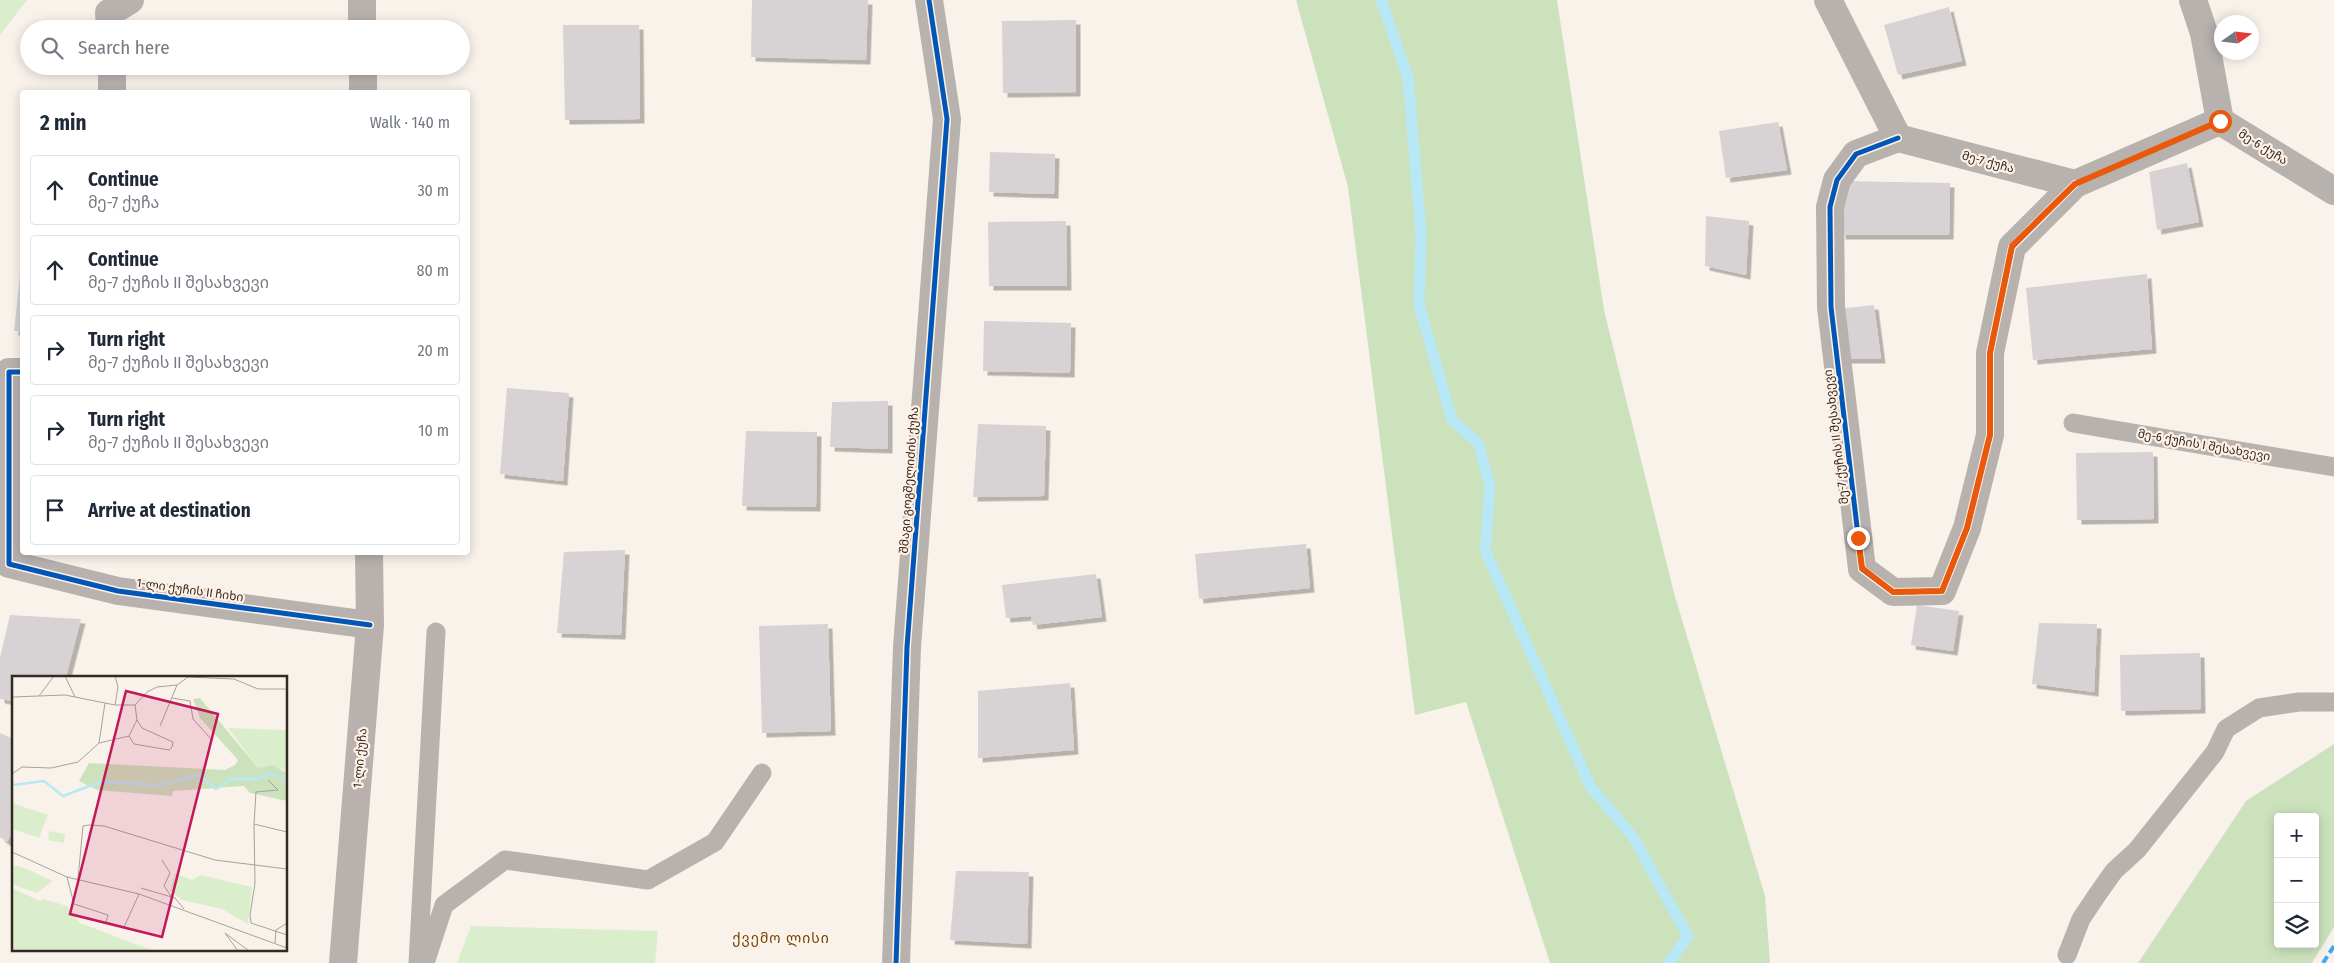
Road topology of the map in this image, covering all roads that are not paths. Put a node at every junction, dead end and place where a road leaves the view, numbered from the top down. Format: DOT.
graph roads {
  1 [pos="130,0"];
  2 [pos="362,0"];
  3 [pos="929,0"];
  4 [pos="1828,0"];
  5 [pos="2193,0"];
  6 [pos="109,20"];
  7 [pos="362,20"];
  8 [pos="112,75"];
  9 [pos="363,75"];
  10 [pos="112,90"];
  11 [pos="363,90"];
  12 [pos="2220,121"];
  13 [pos="1898,138"];
  14 [pos="2075,184"];
  15 [pos="2334,191"];
  16 [pos="20,372"];
  17 [pos="2074,424"];
  18 [pos="2334,468"];
  19 [pos="370,555"];
  20 [pos="370,625"];
  21 [pos="436,632"];
  22 [pos="2334,702"];
  23 [pos="762,773"];
  24 [pos="2068,955"];
  25 [pos="344,963"];
  26 [pos="418,963"];
  27 [pos="426,963"];
  28 [pos="896,963"];
  1 -- 6 [label="street"];
  2 -- 7 [label="main road"];
  3 -- 28 [label="street, შმაგი გოგშელიძის ქუჩა"];
  4 -- 13 [label="street"];
  5 -- 12 [label="street"];
  8 -- 10 [label="street"];
  9 -- 11 [label="main road"];
  12 -- 14 [label="street"];
  12 -- 15 [label="street, მე-6 ქუჩა"];
  13 -- 14 [label="street, მე-7 ქუჩა"];
  13 -- 14 [label="street, მე-7 ქუჩის II შესახვევი"];
  16 -- 20 [label="street, 1-ლი ქუჩის II ჩიხი"];
  17 -- 18 [label="lane, მე-6 ქუჩის I შესახვევი"];
  19 -- 20 [label="main road, 1-ლი ქუჩა"];
  20 -- 25 [label="main road, 1-ლი ქუჩა"];
  21 -- 26 [label="lane"];
  22 -- 24 [label="lane"];
  23 -- 27 [label="lane"];
}
